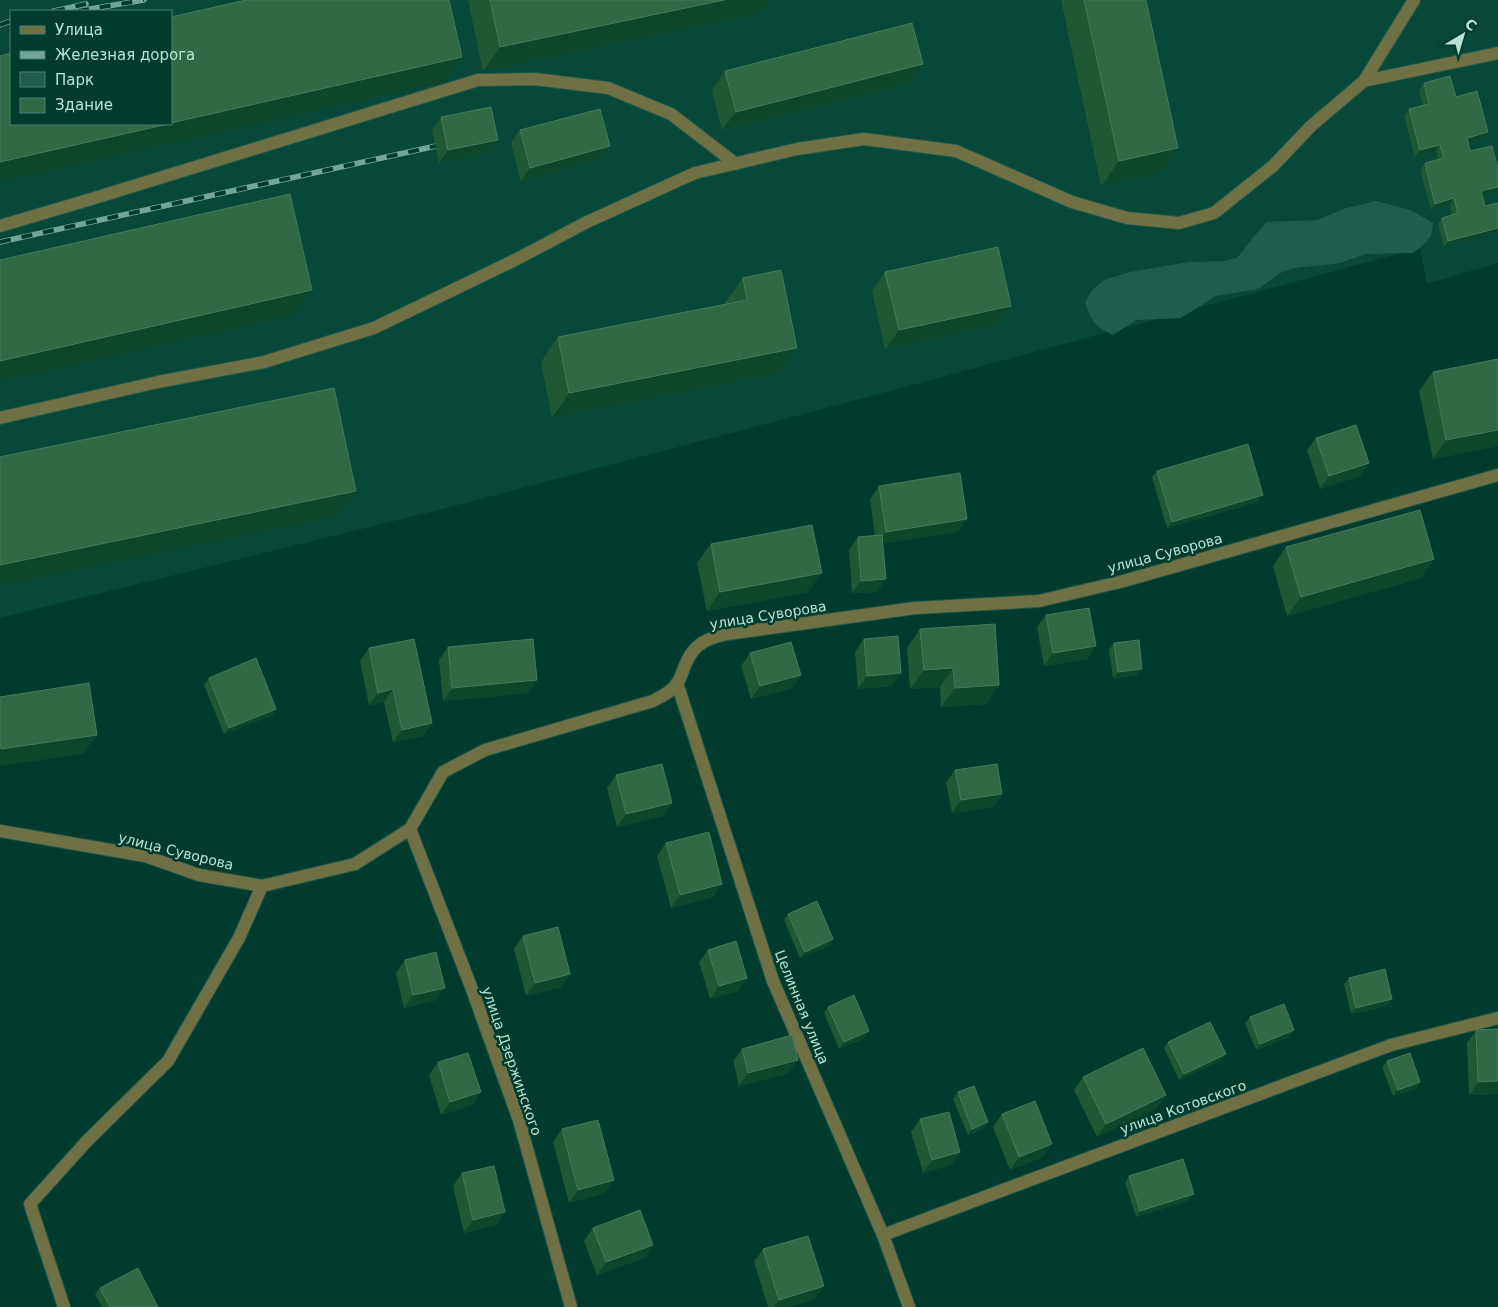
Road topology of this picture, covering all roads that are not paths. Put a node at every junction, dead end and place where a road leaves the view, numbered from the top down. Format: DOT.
graph roads {
  1 [pos="1414,0"];
  2 [pos="1498,53"];
  3 [pos="1364,81"];
  4 [pos="736,164"];
  5 [pos="0,226"];
  6 [pos="0,418"];
  7 [pos="1498,475"];
  8 [pos="678,683"];
  9 [pos="410,829"];
  10 [pos="0,831"];
  11 [pos="262,886"];
  12 [pos="1498,1018"];
  13 [pos="883,1236"];
  14 [pos="64,1307"];
  15 [pos="571,1307"];
  16 [pos="909,1307"];
  1 -- 3 [label="street"];
  2 -- 3 [label="street"];
  3 -- 4 [label="street"];
  4 -- 5 [label="street"];
  4 -- 6 [label="street"];
  7 -- 8 [label="street, улица Суворова"];
  8 -- 9 [label="street, улица Суворова"];
  8 -- 13 [label="street, Целинная улица"];
  9 -- 11 [label="street, улица Суворова"];
  9 -- 15 [label="street, улица Дзержинского"];
  10 -- 11 [label="street, улица Суворова"];
  11 -- 14 [label="street"];
  12 -- 13 [label="street, улица Котовского"];
  13 -- 16 [label="street, Целинная улица"];
}
